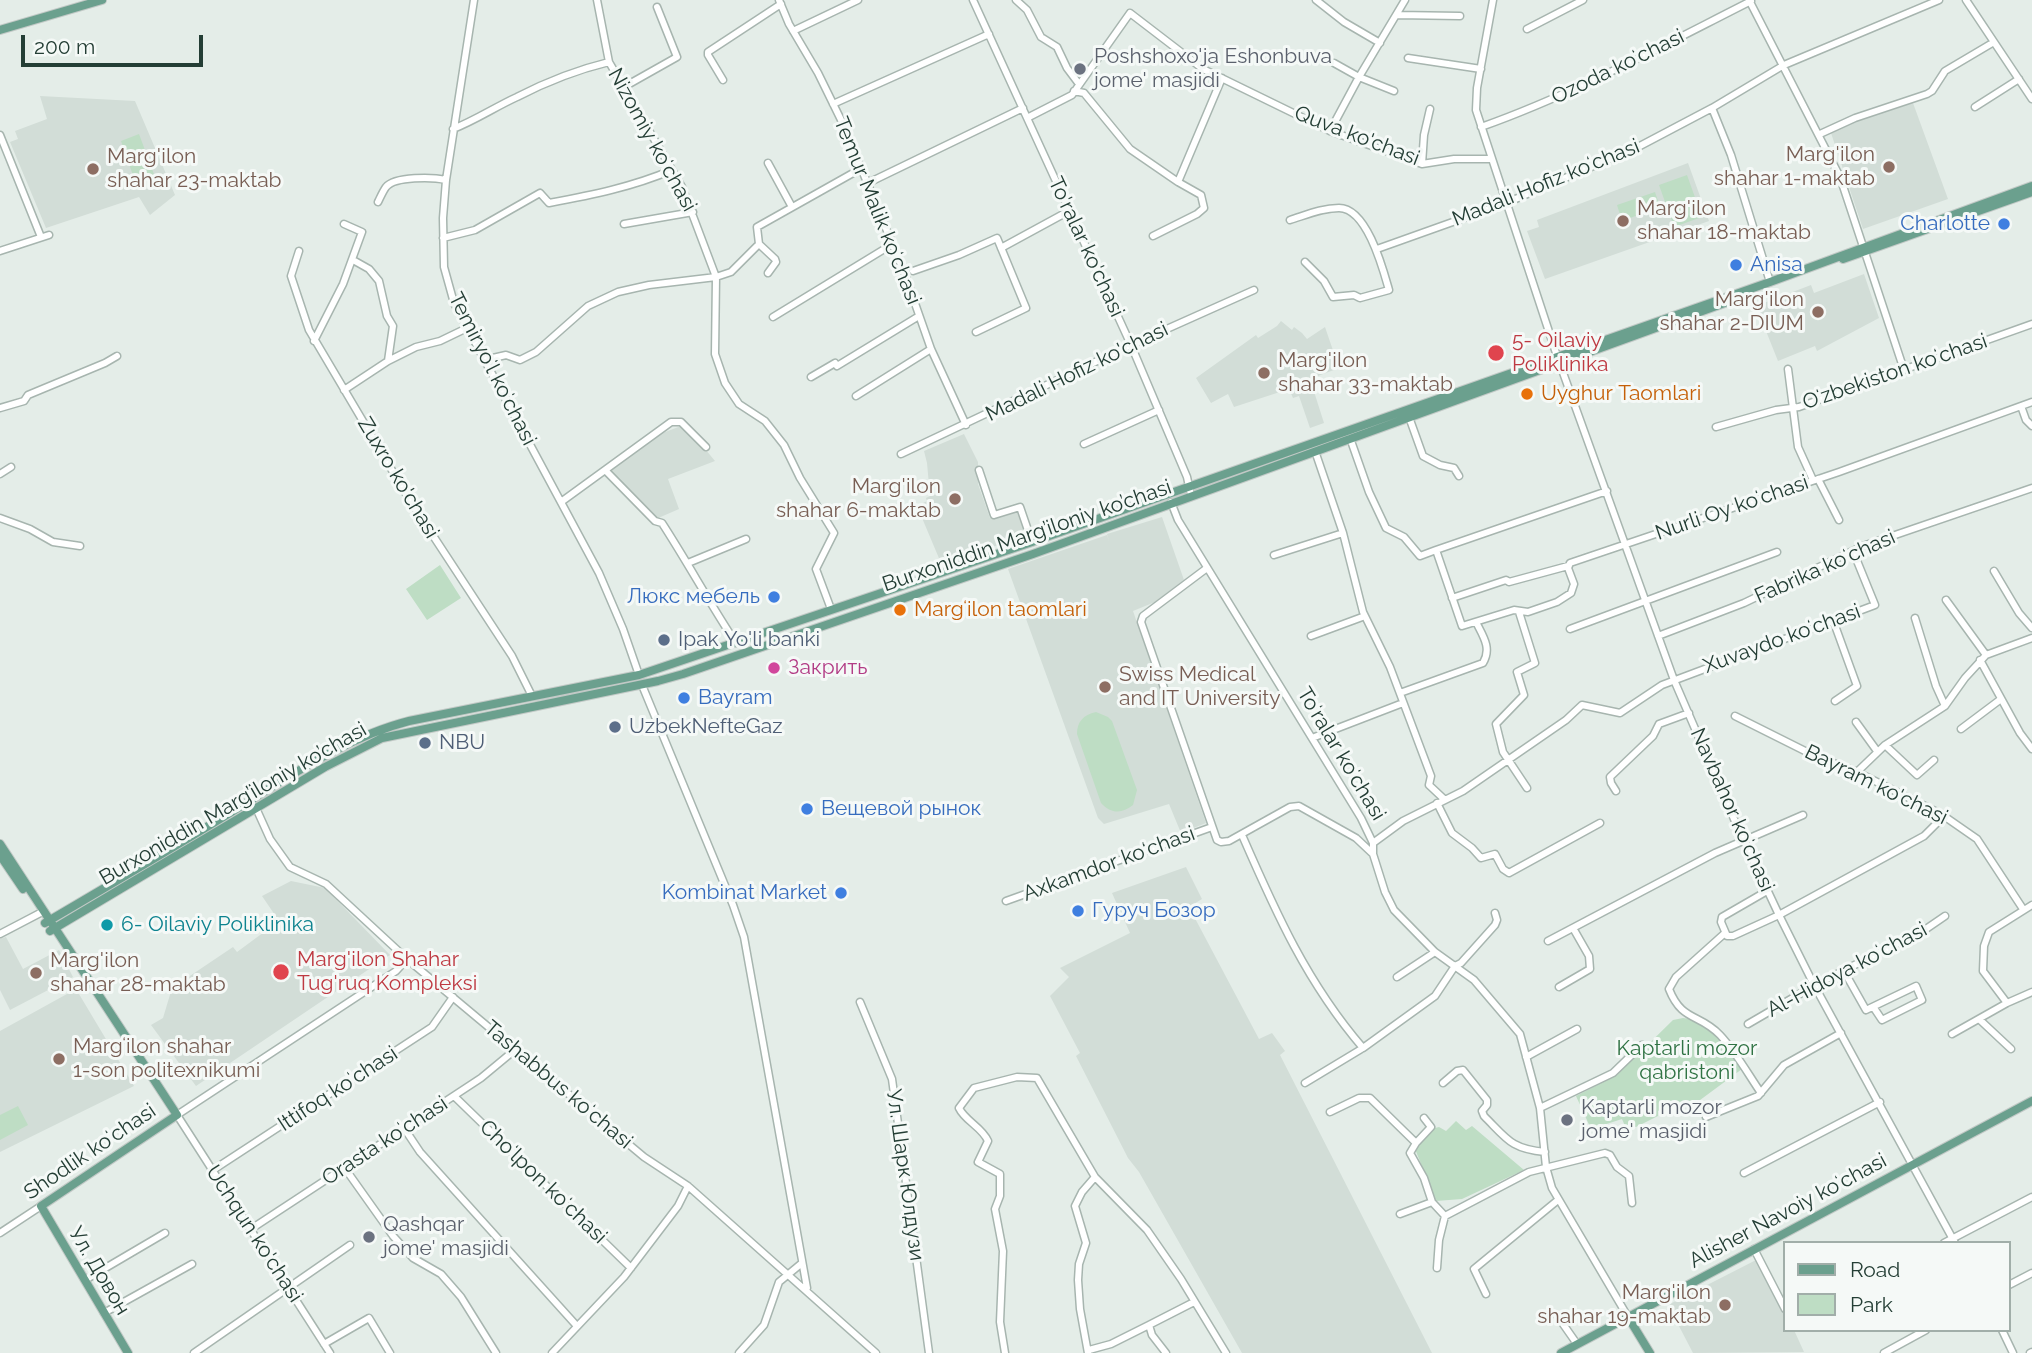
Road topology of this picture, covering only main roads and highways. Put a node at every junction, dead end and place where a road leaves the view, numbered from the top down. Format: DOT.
graph roads {
  1 [pos="102,0"];
  2 [pos="0,30"];
  3 [pos="2032,186"];
  4 [pos="2032,192"];
  5 [pos="1863,249"];
  6 [pos="1559,360"];
  7 [pos="254,803"];
  8 [pos="0,844"];
  9 [pos="0,855"];
  10 [pos="42,913"];
  11 [pos="50,925"];
  12 [pos="2032,1101"];
  13 [pos="41,1206"];
  14 [pos="1629,1317"];
  15 [pos="128,1353"];
  16 [pos="1561,1353"];
  17 [pos="1650,1353"];
  1 -- 2 [label="main road"];
  3 -- 5 [label="main road, Burxoniddin Marg’iloniy ko’chasi"];
  4 -- 5 [label="main road, Burxoniddin Marg’iloniy ko’chasi"];
  5 -- 6 [label="main road, Burxoniddin Marg’iloniy ko’chasi"];
  5 -- 6 [label="main road, Burxoniddin Marg’iloniy ko’chasi"];
  6 -- 7 [label="main road, Burxoniddin Marg’iloniy ko’chasi"];
  6 -- 7 [label="main road, Burxoniddin Marg’iloniy ko’chasi"];
  7 -- 11 [label="main road, Burxoniddin Marg’iloniy ko’chasi"];
  8 -- 10 [label="main road"];
  9 -- 10 [label="main road"];
  10 -- 11 [label="main road"];
  11 -- 13 [label="main road, Shodlik koʻchasi"];
  12 -- 14 [label="main road, Alisher Navoiy koʻchasi"];
  13 -- 15 [label="main road, Ул. Довон"];
  14 -- 16 [label="main road, Alisher Navoiy koʻchasi"];
  14 -- 17 [label="main road, Toʻralar koʻchasi"];
}
